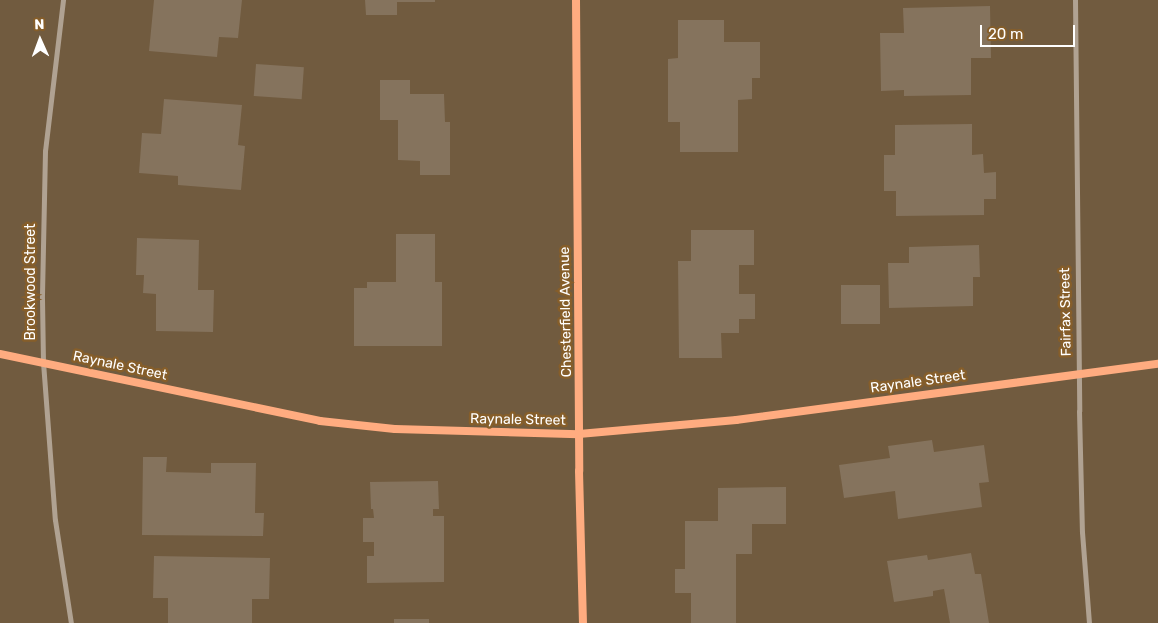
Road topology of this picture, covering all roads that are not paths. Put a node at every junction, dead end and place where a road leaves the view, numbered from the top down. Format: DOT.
graph roads {
  1 [pos="63,0"];
  2 [pos="576,0"];
  3 [pos="1075,0"];
  4 [pos="0,354"];
  5 [pos="43,362"];
  6 [pos="1158,364"];
  7 [pos="1078,374"];
  8 [pos="579,434"];
  9 [pos="71,623"];
  10 [pos="583,623"];
  11 [pos="1089,623"];
  1 -- 5 [label="street, Brookwood Street"];
  2 -- 8 [label="street, Chesterfield Avenue"];
  3 -- 7 [label="street, Fairfax Street"];
  4 -- 5 [label="street, Raynale Street"];
  5 -- 8 [label="street, Raynale Street"];
  5 -- 9 [label="street, Brookwood Street"];
  6 -- 7 [label="street, Raynale Street"];
  7 -- 8 [label="street, Raynale Street"];
  7 -- 11 [label="street, Fairfax Street"];
  8 -- 10 [label="street, Chesterfield Avenue"];
}
